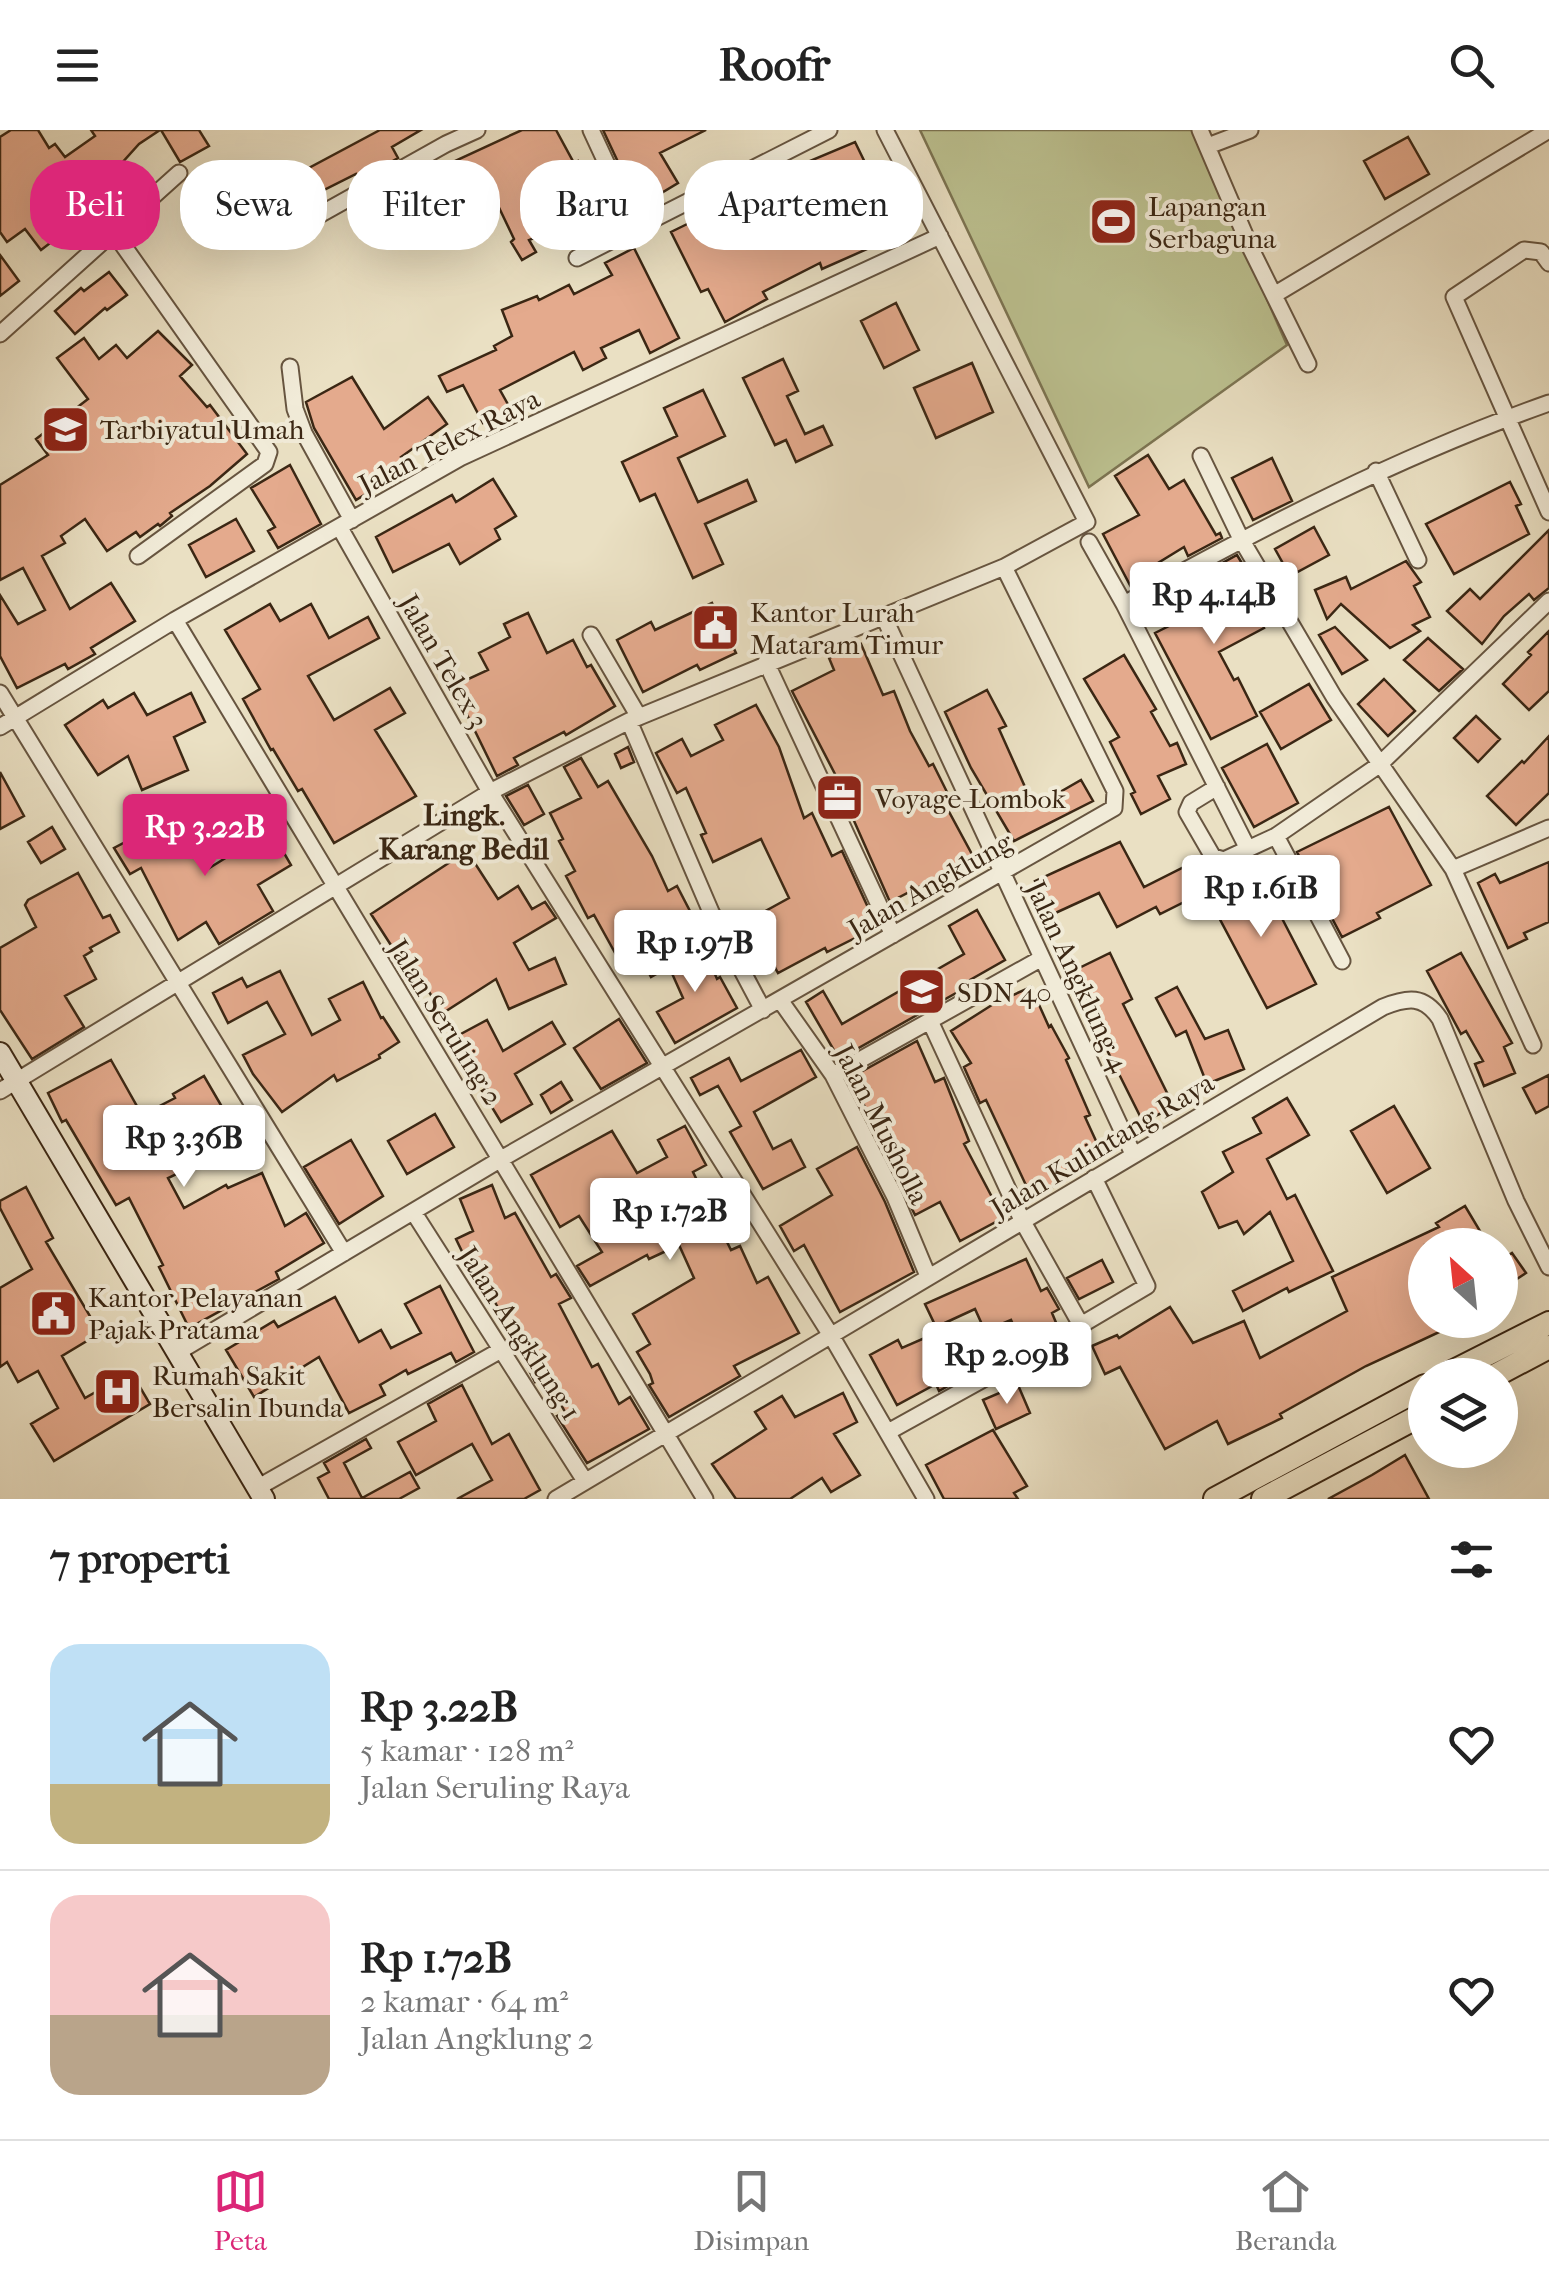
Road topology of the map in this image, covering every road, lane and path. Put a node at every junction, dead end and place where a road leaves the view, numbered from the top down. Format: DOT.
graph roads {
  1 [pos="477,130"];
  2 [pos="592,130"];
  3 [pos="829,130"];
  4 [pos="886,130"];
  5 [pos="1250,130"];
  6 [pos="1549,130"];
  7 [pos="1204,138"];
  8 [pos="606,160"];
  9 [pos="179,173"];
  10 [pos="160,190"];
  11 [pos="327,211"];
  12 [pos="664,213"];
  13 [pos="940,236"];
  14 [pos="92,250"];
  15 [pos="126,250"];
  16 [pos="591,250"];
  17 [pos="576,258"];
  18 [pos="1549,263"];
  19 [pos="1274,295"];
  20 [pos="0,334"];
  21 [pos="1308,364"];
  22 [pos="290,367"];
  23 [pos="1549,403"];
  24 [pos="1509,417"];
  25 [pos="1201,456"];
  26 [pos="1376,472"];
  27 [pos="1549,512"];
  28 [pos="346,524"];
  29 [pos="1241,539"];
  30 [pos="1089,542"];
  31 [pos="138,556"];
  32 [pos="1418,560"];
  33 [pos="1004,567"];
  34 [pos="1549,600"];
  35 [pos="1124,604"];
  36 [pos="883,615"];
  37 [pos="175,620"];
  38 [pos="591,635"];
  39 [pos="766,662"];
  40 [pos="0,693"];
  41 [pos="15,718"];
  42 [pos="634,719"];
  43 [pos="0,727"];
  44 [pos="1379,765"];
  45 [pos="1216,787"];
  46 [pos="490,792"];
  47 [pos="1549,828"];
  48 [pos="1276,836"];
  49 [pos="1248,849"];
  50 [pos="1453,870"];
  51 [pos="1002,872"];
  52 [pos="334,887"];
  53 [pos="893,935"];
  54 [pos="1042,958"];
  55 [pos="1342,961"];
  56 [pos="179,988"];
  57 [pos="780,1000"];
  58 [pos="763,1010"];
  59 [pos="930,1021"];
  60 [pos="1533,1045"];
  61 [pos="0,1053"];
  62 [pos="664,1068"];
  63 [pos="834,1075"];
  64 [pos="9,1086"];
  65 [pos="1133,1154"];
  66 [pos="502,1160"];
  67 [pos="1094,1178"];
  68 [pos="414,1212"];
  69 [pos="1024,1222"];
  70 [pos="344,1253"];
  71 [pos="1549,1267"];
  72 [pos="928,1276"];
  73 [pos="1549,1323"];
  74 [pos="1081,1325"];
  75 [pos="832,1338"];
  76 [pos="1549,1347"];
  77 [pos="501,1350"];
  78 [pos="178,1352"];
  79 [pos="1480,1358"];
  80 [pos="1518,1363"];
  81 [pos="1408,1397"];
  82 [pos="1408,1422"];
  83 [pos="888,1432"];
  84 [pos="667,1439"];
  85 [pos="585,1481"];
  86 [pos="261,1493"];
  87 [pos="556,1499"];
  88 [pos="705,1499"];
  89 [pos="926,1499"];
  90 [pos="1215,1499"];
  91 [pos="1263,1499"];
  1 -- 11 [label="street"];
  2 -- 8 [label="street"];
  3 -- 12 [label="street"];
  4 -- 13 [label="street"];
  5 -- 7 [label="street"];
  6 -- 19 [label="street"];
  7 -- 19 [label="street"];
  9 -- 10 [label="street"];
  13 -- 28 [label="street, Jalan Telex Raya"];
  13 -- 33 [label="street"];
  14 -- 20 [label="street"];
  15 -- 31 [label="street"];
  16 -- 17 [label="street"];
  18 -- 24 [label="street"];
  19 -- 21 [label="street"];
  22 -- 28 [label="street, Jalan Telex 3"];
  23 -- 24 [label="street"];
  24 -- 26 [label="street"];
  24 -- 27 [label="street"];
  25 -- 29 [label="street"];
  26 -- 29 [label="street"];
  26 -- 32 [label="street"];
  28 -- 37 [label="street, Jalan Telex Raya"];
  28 -- 46 [label="street, Jalan Telex 3"];
  29 -- 35 [label="street"];
  29 -- 44 [label="street"];
  30 -- 35 [label="street"];
  33 -- 36 [label="street"];
  33 -- 51 [label="street, Jalan Angklung"];
  34 -- 44 [label="street"];
  35 -- 45 [label="street"];
  36 -- 39 [label="street"];
  36 -- 51 [label="street, Jalan Angklung 4"];
  37 -- 41 [label="street, Jalan Telex Raya"];
  37 -- 52 [label="street, Jalan Seruling 2"];
  38 -- 42 [label="street"];
  39 -- 42 [label="street"];
  39 -- 53 [label="street"];
  40 -- 41 [label="street"];
  41 -- 43 [label="street, Jalan Telex Raya"];
  41 -- 56 [label="street"];
  42 -- 46 [label="street"];
  42 -- 58 [label="street"];
  44 -- 48 [label="street"];
  44 -- 50 [label="street"];
  45 -- 49 [label="street"];
  45 -- 49 [label="street"];
  46 -- 52 [label="street"];
  46 -- 62 [label="street, Jalan Telex 3"];
  47 -- 50 [label="street"];
  48 -- 49 [label="street"];
  48 -- 55 [label="street"];
  50 -- 60 [label="street"];
  51 -- 53 [label="street, Jalan Angklung"];
  51 -- 54 [label="street, Jalan Angklung 4"];
  52 -- 56 [label="street"];
  52 -- 66 [label="street, Jalan Seruling 2"];
  53 -- 57 [label="street, Jalan Angklung"];
  54 -- 59 [label="street"];
  54 -- 65 [label="street, Jalan Angklung 4"];
  56 -- 64 [label="street"];
  56 -- 70 [label="street"];
  57 -- 58 [label="street, Jalan Angklung"];
  57 -- 63 [label="street, Jalan Musholla"];
  58 -- 62 [label="street, Jalan Angklung"];
  59 -- 63 [label="street"];
  59 -- 69 [label="street"];
  61 -- 64 [label="street"];
  62 -- 66 [label="street, Jalan Angklung"];
  62 -- 75 [label="street, Jalan Telex 3"];
  63 -- 72 [label="street, Jalan Musholla"];
  64 -- 78 [label="street"];
  65 -- 67 [label="street, Jalan Kulintang Raya"];
  65 -- 71 [label="street, Jalan Kulintang Raya"];
  66 -- 68 [label="street, Jalan Angklung"];
  66 -- 84 [label="street, Jalan Seruling 2"];
  67 -- 69 [label="street, Jalan Kulintang Raya"];
  67 -- 74 [label="street"];
  68 -- 70 [label="street, Jalan Angklung"];
  68 -- 77 [label="street, Jalan Angklung 1"];
  69 -- 72 [label="street, Jalan Kulintang Raya"];
  69 -- 74 [label="street"];
  70 -- 78 [label="street, Jalan Angklung"];
  72 -- 75 [label="street, Jalan Kulintang Raya"];
  73 -- 79 [label="main road"];
  74 -- 83 [label="street"];
  75 -- 83 [label="street, Jalan Telex 3"];
  75 -- 84 [label="street, Jalan Kulintang Raya"];
  76 -- 80 [label="main road"];
  77 -- 85 [label="street, Jalan Angklung 1"];
  77 -- 86 [label="street"];
  78 -- 86 [label="street"];
  81 -- 90 [label="main road"];
  82 -- 91 [label="main road"];
  83 -- 89 [label="street, Jalan Telex 3"];
  84 -- 85 [label="street, Jalan Kulintang Raya"];
  84 -- 88 [label="street, Jalan Seruling 2"];
  85 -- 87 [label="street, Jalan Kulintang Raya"];
}
